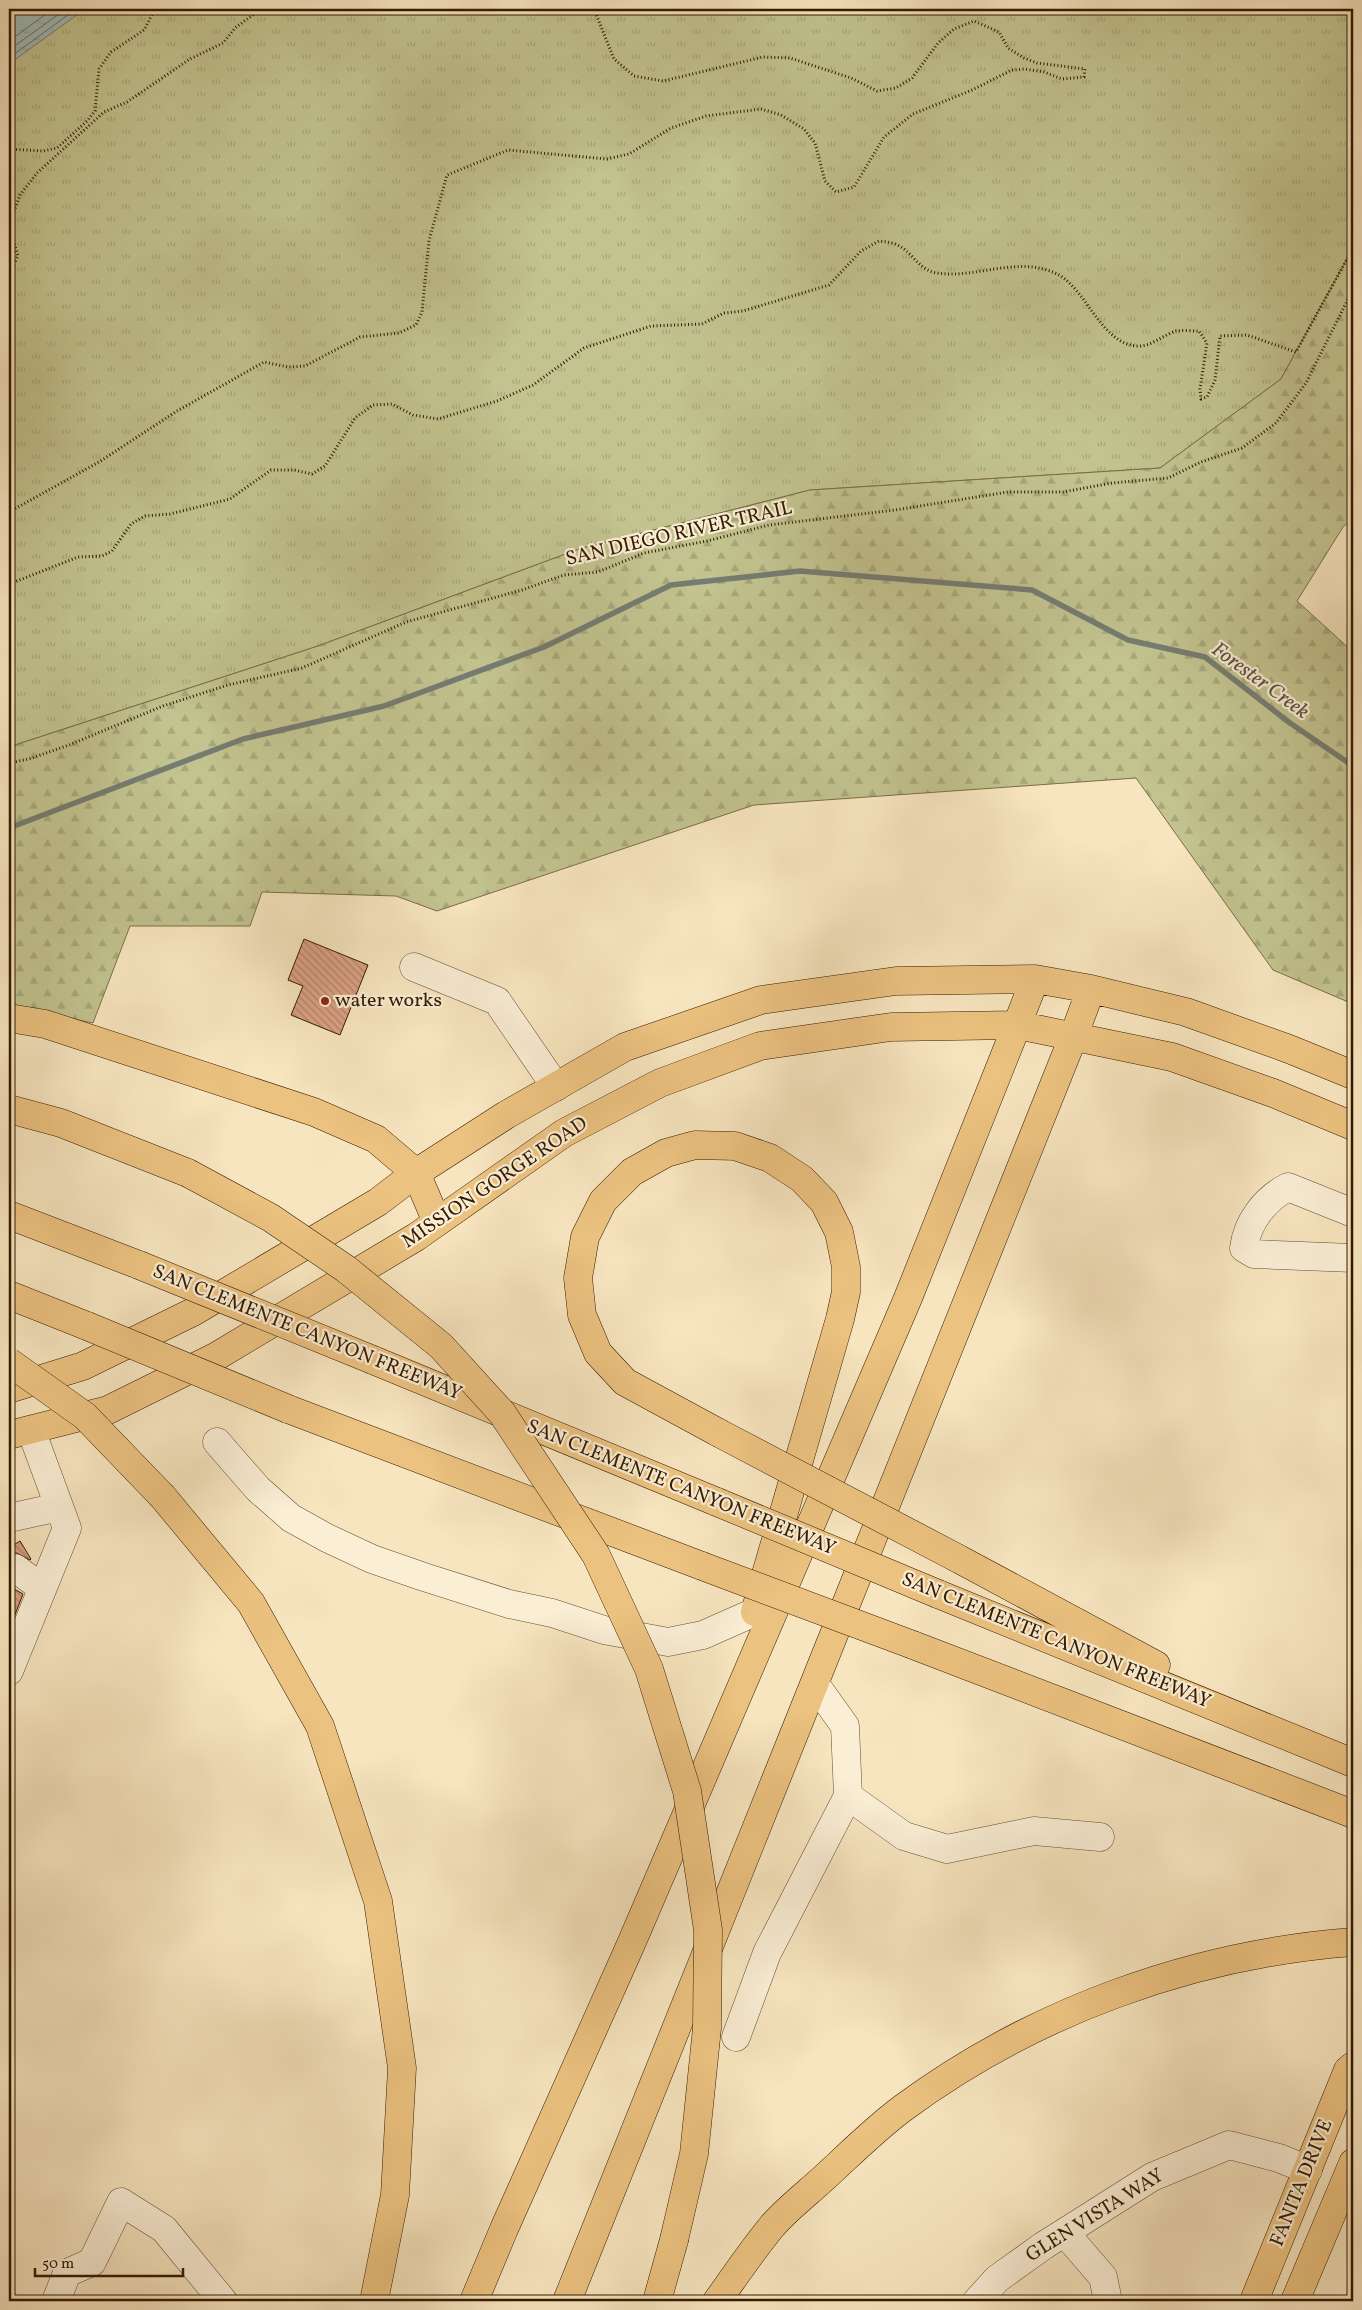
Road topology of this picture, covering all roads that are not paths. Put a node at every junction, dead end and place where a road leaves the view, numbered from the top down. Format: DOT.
graph roads {
  1 [pos="414,967"];
  2 [pos="1035,979"];
  3 [pos="1091,990"];
  4 [pos="9,1018"];
  5 [pos="1017,1025"];
  6 [pos="1074,1035"];
  7 [pos="1353,1075"];
  8 [pos="556,1087"];
  9 [pos="9,1109"];
  10 [pos="1353,1126"];
  11 [pos="416,1173"];
  12 [pos="9,1214"];
  13 [pos="1353,1214"];
  14 [pos="437,1222"];
  15 [pos="1353,1258"];
  16 [pos="9,1295"];
  17 [pos="9,1362"];
  18 [pos="9,1390"];
  19 [pos="20,1432"];
  20 [pos="217,1442"];
  21 [pos="59,1507"];
  22 [pos="9,1518"];
  23 [pos="15,1568"];
  24 [pos="42,1588"];
  25 [pos="755,1612"];
  26 [pos="9,1671"];
  27 [pos="815,1684"];
  28 [pos="1290,1737"];
  29 [pos="714,1749"];
  30 [pos="1353,1763"];
  31 [pos="848,1796"];
  32 [pos="1353,1814"];
  33 [pos="1100,1837"];
  34 [pos="1353,1942"];
  35 [pos="736,2037"];
  36 [pos="1353,2066"];
  37 [pos="1353,2163"];
  38 [pos="1308,2170"];
  39 [pos="1065,2233"];
  40 [pos="56,2301"];
  41 [pos="223,2301"];
  42 [pos="374,2301"];
  43 [pos="474,2301"];
  44 [pos="567,2301"];
  45 [pos="657,2301"];
  46 [pos="717,2301"];
  47 [pos="977,2301"];
  48 [pos="1108,2301"];
  49 [pos="1254,2301"];
  50 [pos="1295,2301"];
  1 -- 8 [label="street"];
  2 -- 3 [label="main road"];
  2 -- 5 [label="main road"];
  2 -- 8 [label="main road"];
  3 -- 6 [label="main road"];
  3 -- 7 [label="main road"];
  4 -- 11 [label="main road"];
  5 -- 6 [label="main road, MISSION GORGE ROAD"];
  5 -- 14 [label="main road, MISSION GORGE ROAD"];
  5 -- 29 [label="main road"];
  6 -- 10 [label="main road, MISSION GORGE ROAD"];
  6 -- 27 [label="main road"];
  8 -- 11 [label="main road"];
  9 -- 45 [label="main road, bridge"];
  11 -- 14 [label="main road"];
  11 -- 18 [label="main road"];
  12 -- 28 [label="main road, SAN CLEMENTE CANYON FREEWAY, bridge"];
  13 -- 15 [label="street"];
  14 -- 19 [label="main road, MISSION GORGE ROAD"];
  16 -- 32 [label="main road, bridge"];
  17 -- 42 [label="main road, bridge"];
  19 -- 21 [label="street"];
  20 -- 25 [label="street"];
  21 -- 22 [label="street"];
  21 -- 24 [label="street"];
  23 -- 24 [label="street"];
  24 -- 26 [label="street"];
  25 -- 28 [label="main road, bridge"];
  25 -- 29 [label="main road"];
  27 -- 31 [label="street"];
  27 -- 44 [label="main road"];
  28 -- 30 [label="main road, SAN CLEMENTE CANYON FREEWAY"];
  29 -- 43 [label="main road"];
  31 -- 33 [label="street"];
  31 -- 35 [label="street"];
  34 -- 46 [label="main road"];
  36 -- 38 [label="main road, FANITA DRIVE"];
  37 -- 50 [label="main road, FANITA DRIVE"];
  38 -- 39 [label="street, GLEN VISTA WAY"];
  38 -- 49 [label="main road, FANITA DRIVE"];
  39 -- 47 [label="street, GLEN VISTA WAY"];
  39 -- 48 [label="street"];
  40 -- 41 [label="street"];
}
